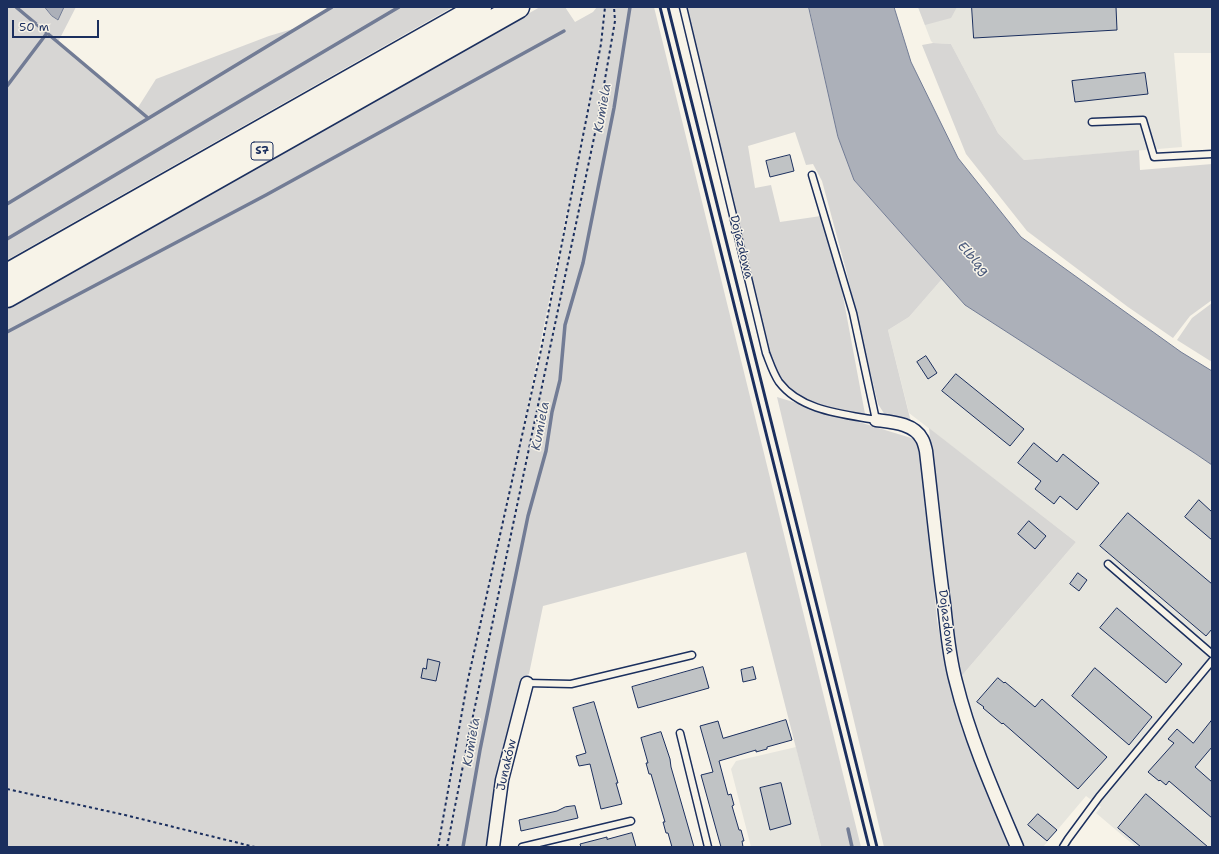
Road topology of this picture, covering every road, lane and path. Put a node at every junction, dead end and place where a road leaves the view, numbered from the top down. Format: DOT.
graph roads {
  1 [pos="480,7"];
  2 [pos="518,7"];
  3 [pos="605,7"];
  4 [pos="614,7"];
  5 [pos="683,7"];
  6 [pos="1092,122"];
  7 [pos="1212,154"];
  8 [pos="812,175"];
  9 [pos="7,275"];
  10 [pos="7,296"];
  11 [pos="876,420"];
  12 [pos="1108,564"];
  13 [pos="1212,654"];
  14 [pos="692,655"];
  15 [pos="1212,661"];
  16 [pos="526,683"];
  17 [pos="680,733"];
  18 [pos="7,789"];
  19 [pos="631,821"];
  20 [pos="256,847"];
  21 [pos="438,847"];
  22 [pos="447,847"];
  23 [pos="493,847"];
  24 [pos="522,847"];
  25 [pos="708,847"];
  26 [pos="1017,847"];
  27 [pos="1063,847"];
  1 -- 9 [label="highway, S7"];
  2 -- 10 [label="highway, S7"];
  3 -- 21 [label="path"];
  4 -- 22 [label="path"];
  5 -- 11 [label="lane, Dojazdowa"];
  6 -- 7 [label="lane"];
  8 -- 11 [label="lane"];
  11 -- 26 [label="street, Dojazdowa"];
  12 -- 13 [label="lane"];
  14 -- 16 [label="lane"];
  15 -- 27 [label="lane"];
  16 -- 23 [label="street, Junaków"];
  17 -- 25 [label="lane"];
  18 -- 20 [label="path"];
  19 -- 24 [label="lane"];
}
